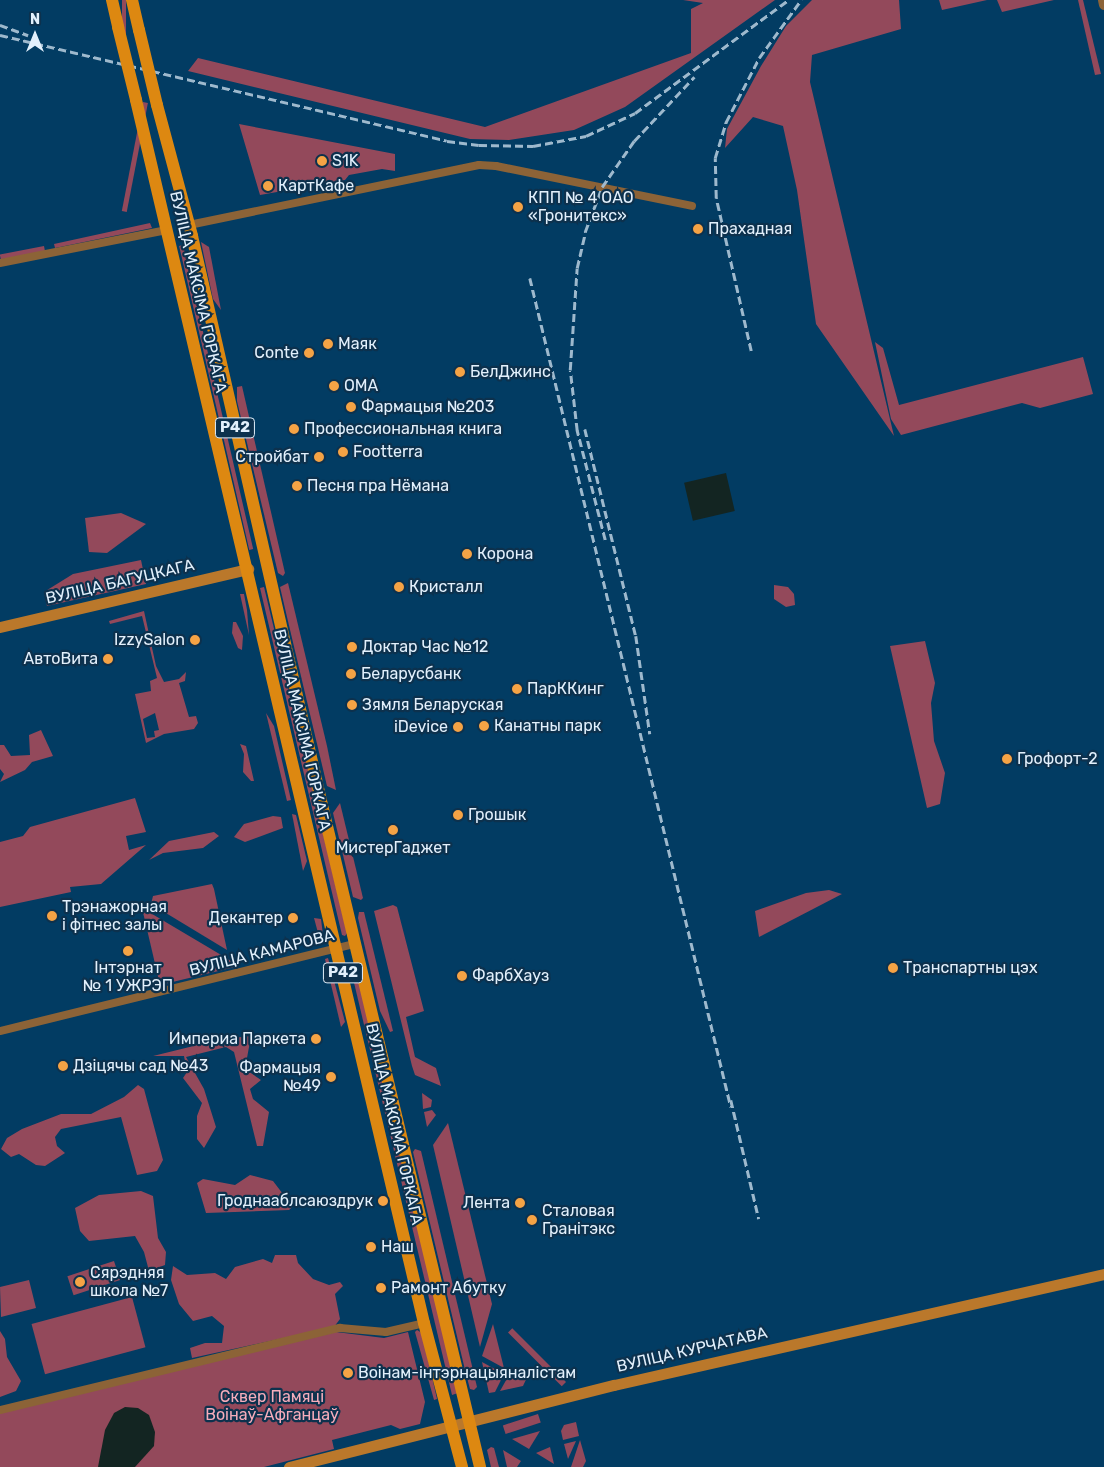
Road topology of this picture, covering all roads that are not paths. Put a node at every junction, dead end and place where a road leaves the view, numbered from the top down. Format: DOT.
graph roads {
  1 [pos="112,0"];
  2 [pos="132,0"];
  3 [pos="1103,0"];
  4 [pos="1104,5"];
  5 [pos="692,206"];
  6 [pos="189,225"];
  7 [pos="166,230"];
  8 [pos="0,263"];
  9 [pos="266,565"];
  10 [pos="248,569"];
  11 [pos="0,627"];
  12 [pos="355,944"];
  13 [pos="337,949"];
  14 [pos="0,1031"];
  15 [pos="1104,1274"];
  16 [pos="424,1323"];
  17 [pos="0,1410"];
  18 [pos="469,1421"];
  19 [pos="451,1426"];
  20 [pos="290,1467"];
  21 [pos="462,1467"];
  22 [pos="480,1467"];
  1 -- 7 [label="main road, ВУЛІЦА МАКСІМА ГОРКАГА / Р42, bridge"];
  2 -- 6 [label="main road, ВУЛІЦА МАКСІМА ГОРКАГА / Р42, bridge"];
  3 -- 4 [label="street"];
  5 -- 6 [label="street"];
  6 -- 9 [label="main road, ВУЛІЦА МАКСІМА ГОРКАГА / Р42"];
  7 -- 8 [label="street"];
  7 -- 10 [label="main road, ВУЛІЦА МАКСІМА ГОРКАГА / Р42"];
  9 -- 10 [label="main road"];
  9 -- 12 [label="main road, ВУЛІЦА МАКСІМА ГОРКАГА / Р42"];
  10 -- 11 [label="main road, ВУЛІЦА БАГУЦКАГА"];
  10 -- 13 [label="main road, ВУЛІЦА МАКСІМА ГОРКАГА / Р42"];
  12 -- 13 [label="street, ВУЛІЦА КАМАРОВА"];
  12 -- 18 [label="main road, ВУЛІЦА МАКСІМА ГОРКАГА / Р42"];
  13 -- 14 [label="street, ВУЛІЦА КАМАРОВА"];
  13 -- 16 [label="main road, ВУЛІЦА МАКСІМА ГОРКАГА / Р42"];
  15 -- 18 [label="main road, ВУЛІЦА КУРЧАТАВА"];
  16 -- 17 [label="street"];
  16 -- 19 [label="main road, ВУЛІЦА МАКСІМА ГОРКАГА / Р42"];
  18 -- 19 [label="main road, ВУЛІЦА КУРЧАТАВА"];
  18 -- 22 [label="main road, ВУЛІЦА МАКСІМА ГОРКАГА / Р42"];
  19 -- 20 [label="main road, ВУЛІЦА КУРЧАТАВА"];
  19 -- 21 [label="main road, ВУЛІЦА МАКСІМА ГОРКАГА / Р42"];
}
